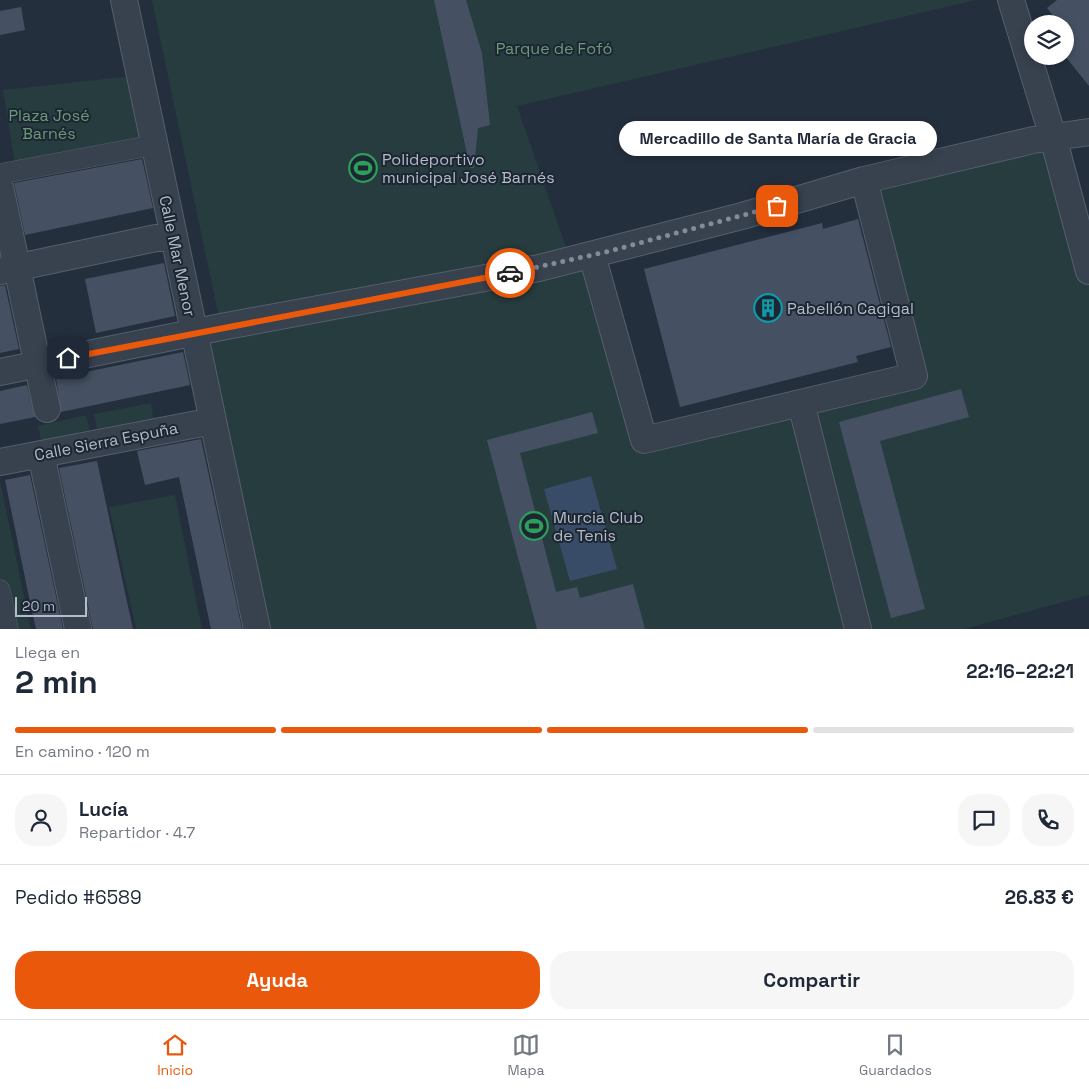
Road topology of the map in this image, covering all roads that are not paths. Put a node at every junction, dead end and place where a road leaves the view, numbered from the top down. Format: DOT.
graph roads {
  1 [pos="124,0"];
  2 [pos="1011,0"];
  3 [pos="1089,132"];
  4 [pos="1053,137"];
  5 [pos="154,145"];
  6 [pos="0,174"];
  7 [pos="864,180"];
  8 [pos="0,187"];
  9 [pos="174,238"];
  10 [pos="592,255"];
  11 [pos="9,269"];
  12 [pos="1089,271"];
  13 [pos="194,333"];
  14 [pos="38,365"];
  15 [pos="0,372"];
  16 [pos="801,403"];
  17 [pos="47,409"];
  18 [pos="213,421"];
  19 [pos="41,454"];
  20 [pos="0,462"];
  21 [pos="0,590"];
  22 [pos="8,629"];
  23 [pos="78,629"];
  24 [pos="257,629"];
  25 [pos="858,629"];
  1 -- 5 [label="street, Calle Mar Menor"];
  2 -- 4 [label="street"];
  3 -- 4 [label="street"];
  4 -- 7 [label="street"];
  4 -- 12 [label="street"];
  5 -- 6 [label="street"];
  5 -- 9 [label="street, Calle Mar Menor"];
  7 -- 10 [label="street"];
  7 -- 16 [label="street"];
  8 -- 11 [label="street"];
  9 -- 11 [label="street"];
  9 -- 13 [label="street, Calle Mar Menor"];
  10 -- 13 [label="street"];
  10 -- 16 [label="street"];
  11 -- 14 [label="street"];
  13 -- 14 [label="street"];
  13 -- 18 [label="street, Calle Mar Menor"];
  14 -- 15 [label="street"];
  14 -- 17 [label="street"];
  16 -- 25 [label="street"];
  18 -- 19 [label="street, Calle Sierra Espuña"];
  18 -- 24 [label="street, Calle Mar Menor"];
  19 -- 20 [label="street, Calle Sierra Espuña"];
  19 -- 23 [label="street"];
  21 -- 22 [label="street"];
}
